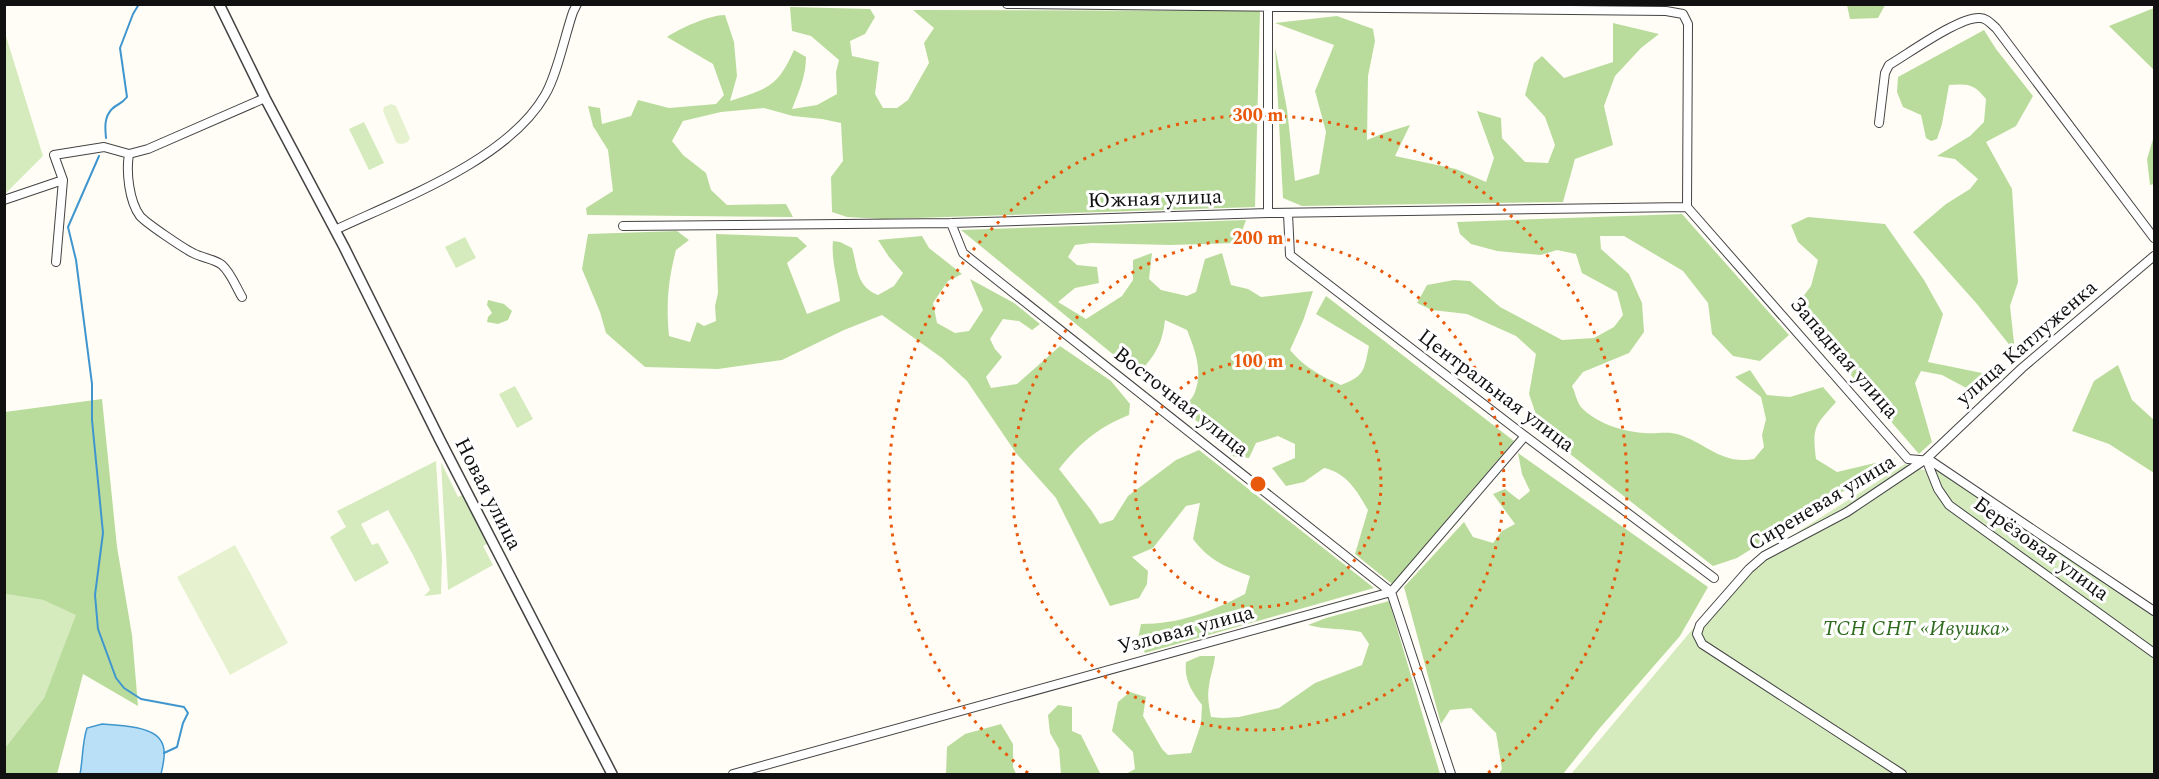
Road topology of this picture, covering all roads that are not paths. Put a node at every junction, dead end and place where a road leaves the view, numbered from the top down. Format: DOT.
graph roads {
  1 [pos="219,4"];
  2 [pos="577,4"];
  3 [pos="1007,4"];
  4 [pos="1268,7"];
  5 [pos="1396,7"];
  6 [pos="265,99"];
  7 [pos="1879,123"];
  8 [pos="129,154"];
  9 [pos="63,180"];
  10 [pos="4,200"];
  11 [pos="1687,207"];
  12 [pos="1268,213"];
  13 [pos="1288,214"];
  14 [pos="951,223"];
  15 [pos="623,226"];
  16 [pos="335,230"];
  17 [pos="2154,238"];
  18 [pos="2154,256"];
  19 [pos="56,262"];
  20 [pos="242,297"];
  21 [pos="1525,436"];
  22 [pos="1926,459"];
  23 [pos="1714,578"];
  24 [pos="1391,592"];
  25 [pos="2154,611"];
  26 [pos="2154,652"];
  27 [pos="612,774"];
  28 [pos="733,774"];
  29 [pos="1451,774"];
  30 [pos="1902,774"];
  1 -- 6 [label="street, Новая улица"];
  2 -- 16 [label="street"];
  3 -- 4 [label="street"];
  4 -- 5 [label="street"];
  4 -- 12 [label="street"];
  5 -- 11 [label="street"];
  6 -- 8 [label="street"];
  6 -- 16 [label="street, Новая улица"];
  7 -- 17 [label="street"];
  8 -- 9 [label="street"];
  8 -- 20 [label="street"];
  9 -- 10 [label="street"];
  9 -- 19 [label="street"];
  11 -- 13 [label="street, Южная улица"];
  11 -- 22 [label="street, Западная улица"];
  12 -- 13 [label="street, Южная улица"];
  12 -- 14 [label="street, Южная улица"];
  13 -- 21 [label="street, Центральная улица"];
  14 -- 15 [label="street, Южная улица"];
  14 -- 24 [label="street, Восточная улица"];
  16 -- 27 [label="street, Новая улица"];
  18 -- 22 [label="street, улица Катлуженка"];
  21 -- 23 [label="street, Центральная улица"];
  21 -- 24 [label="street"];
  22 -- 25 [label="street, Западная улица"];
  22 -- 26 [label="street, Берёзовая улица"];
  22 -- 30 [label="street, Сиреневая улица"];
  24 -- 28 [label="street, Узловая улица"];
  24 -- 29 [label="street"];
}
